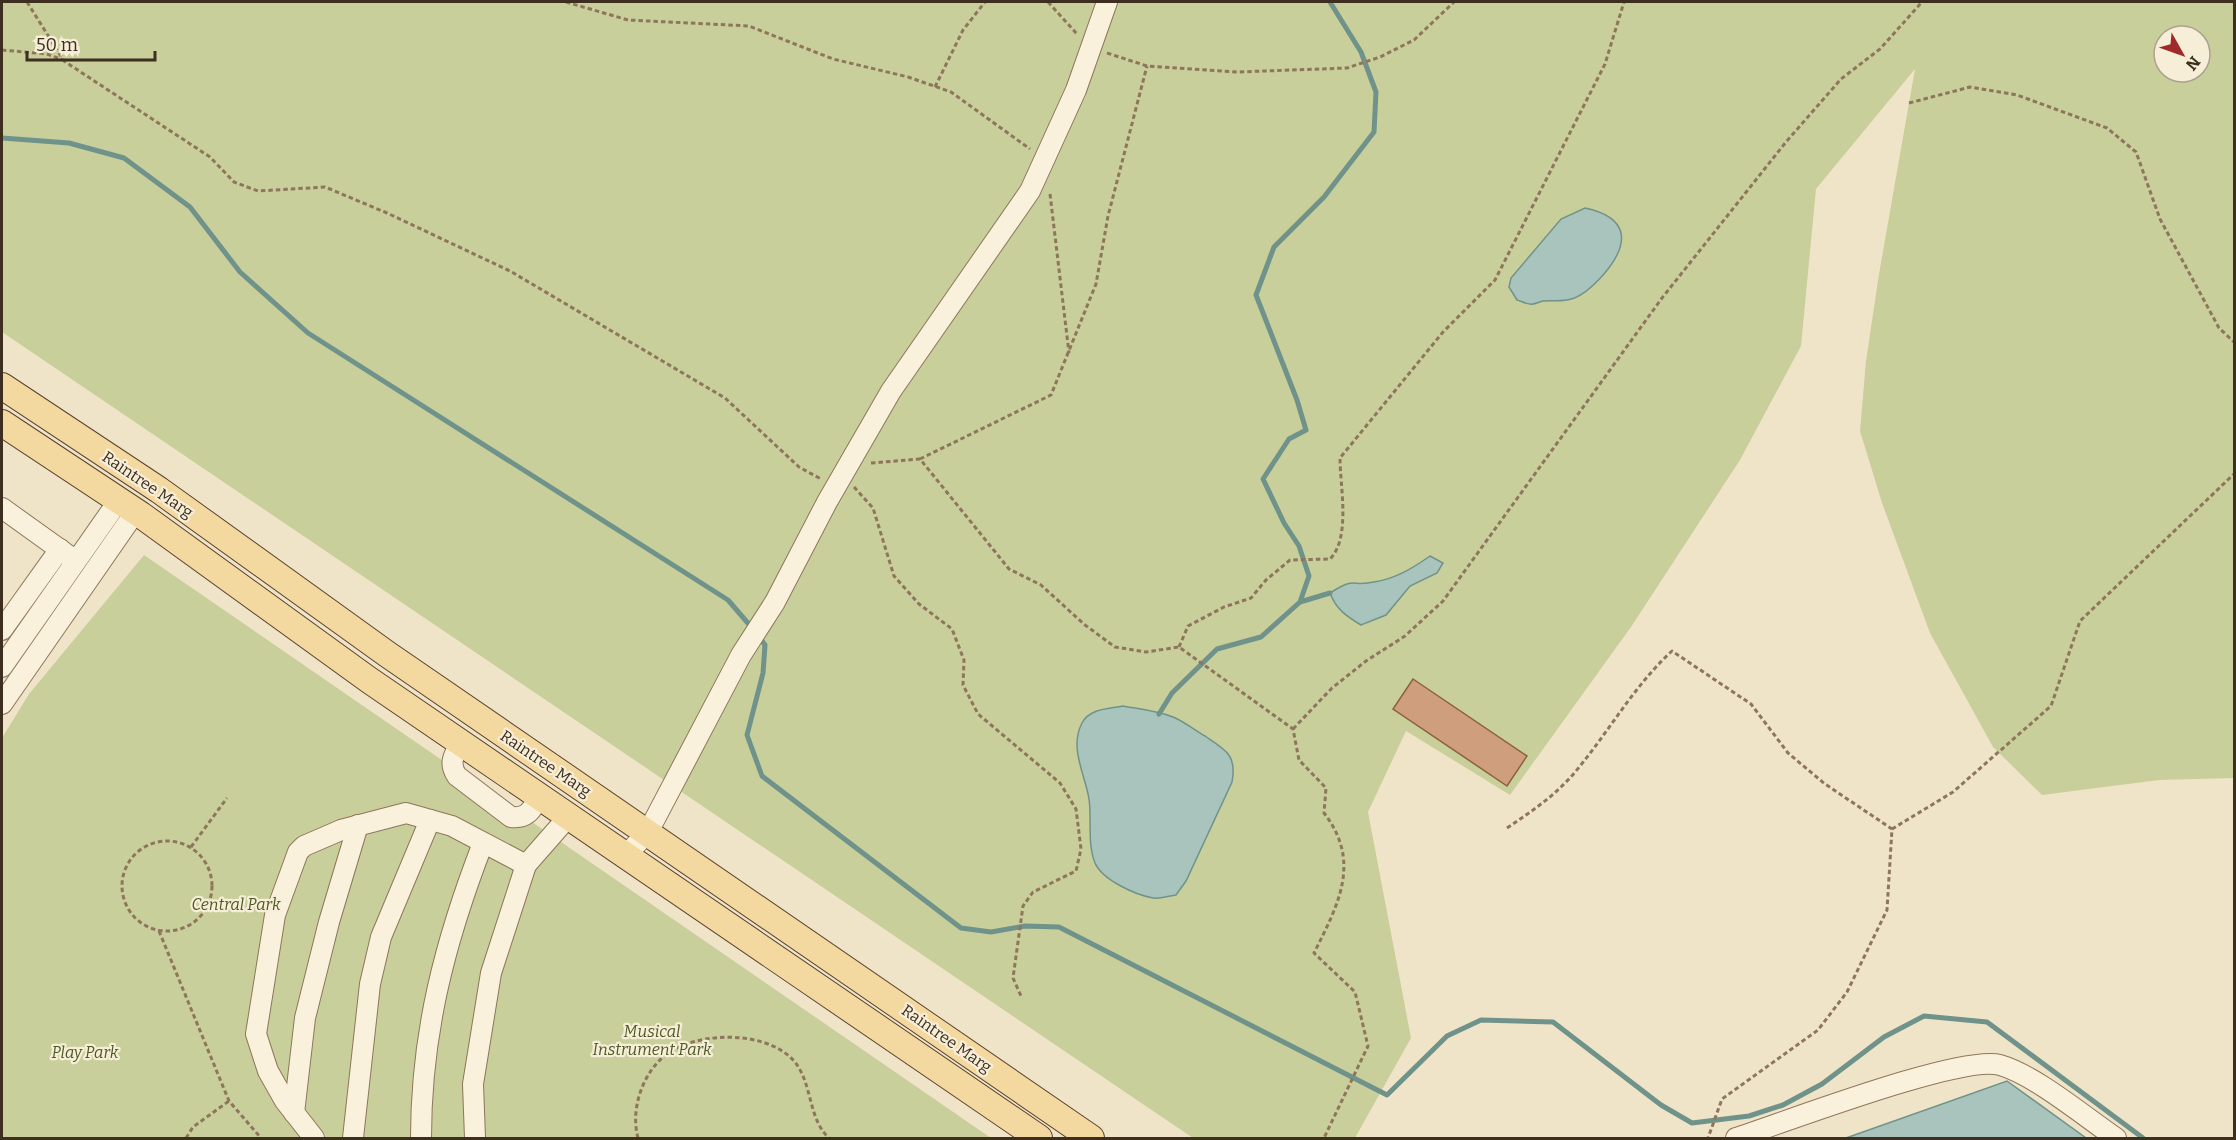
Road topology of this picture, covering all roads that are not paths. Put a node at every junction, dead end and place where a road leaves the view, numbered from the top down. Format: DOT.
graph roads {
  1 [pos="1107,2"];
  2 [pos="2,386"];
  3 [pos="2,423"];
  4 [pos="127,506"];
  5 [pos="2,508"];
  6 [pos="60,549"];
  7 [pos="76,561"];
  8 [pos="2,630"];
  9 [pos="2,667"];
  10 [pos="2,704"];
  11 [pos="569,816"];
  12 [pos="430,820"];
  13 [pos="358,825"];
  14 [pos="648,832"];
  15 [pos="483,843"];
  16 [pos="626,855"];
  17 [pos="526,865"];
  18 [pos="294,1113"];
  19 [pos="314,1138"];
  20 [pos="354,1138"];
  21 [pos="421,1138"];
  22 [pos="475,1138"];
  23 [pos="1039,1138"];
  24 [pos="1091,1138"];
  25 [pos="1736,1138"];
  26 [pos="2116,1138"];
  1 -- 14 [label="street"];
  2 -- 14 [label="main road, Raintree Marg"];
  3 -- 4 [label="main road, Raintree Marg"];
  4 -- 7 [label="street"];
  4 -- 10 [label="street"];
  4 -- 11 [label="main road, Raintree Marg"];
  5 -- 6 [label="street"];
  6 -- 7 [label="street"];
  6 -- 8 [label="street"];
  7 -- 9 [label="street"];
  11 -- 16 [label="main road, Raintree Marg"];
  11 -- 17 [label="street"];
  12 -- 13 [label="street"];
  12 -- 15 [label="street"];
  12 -- 20 [label="street"];
  13 -- 18 [label="street"];
  13 -- 18 [label="street"];
  14 -- 16 [label="street"];
  14 -- 24 [label="main road, Raintree Marg"];
  15 -- 17 [label="street"];
  15 -- 21 [label="street"];
  16 -- 23 [label="main road, Raintree Marg"];
  17 -- 22 [label="street"];
  18 -- 19 [label="street"];
  25 -- 26 [label="street"];
}
